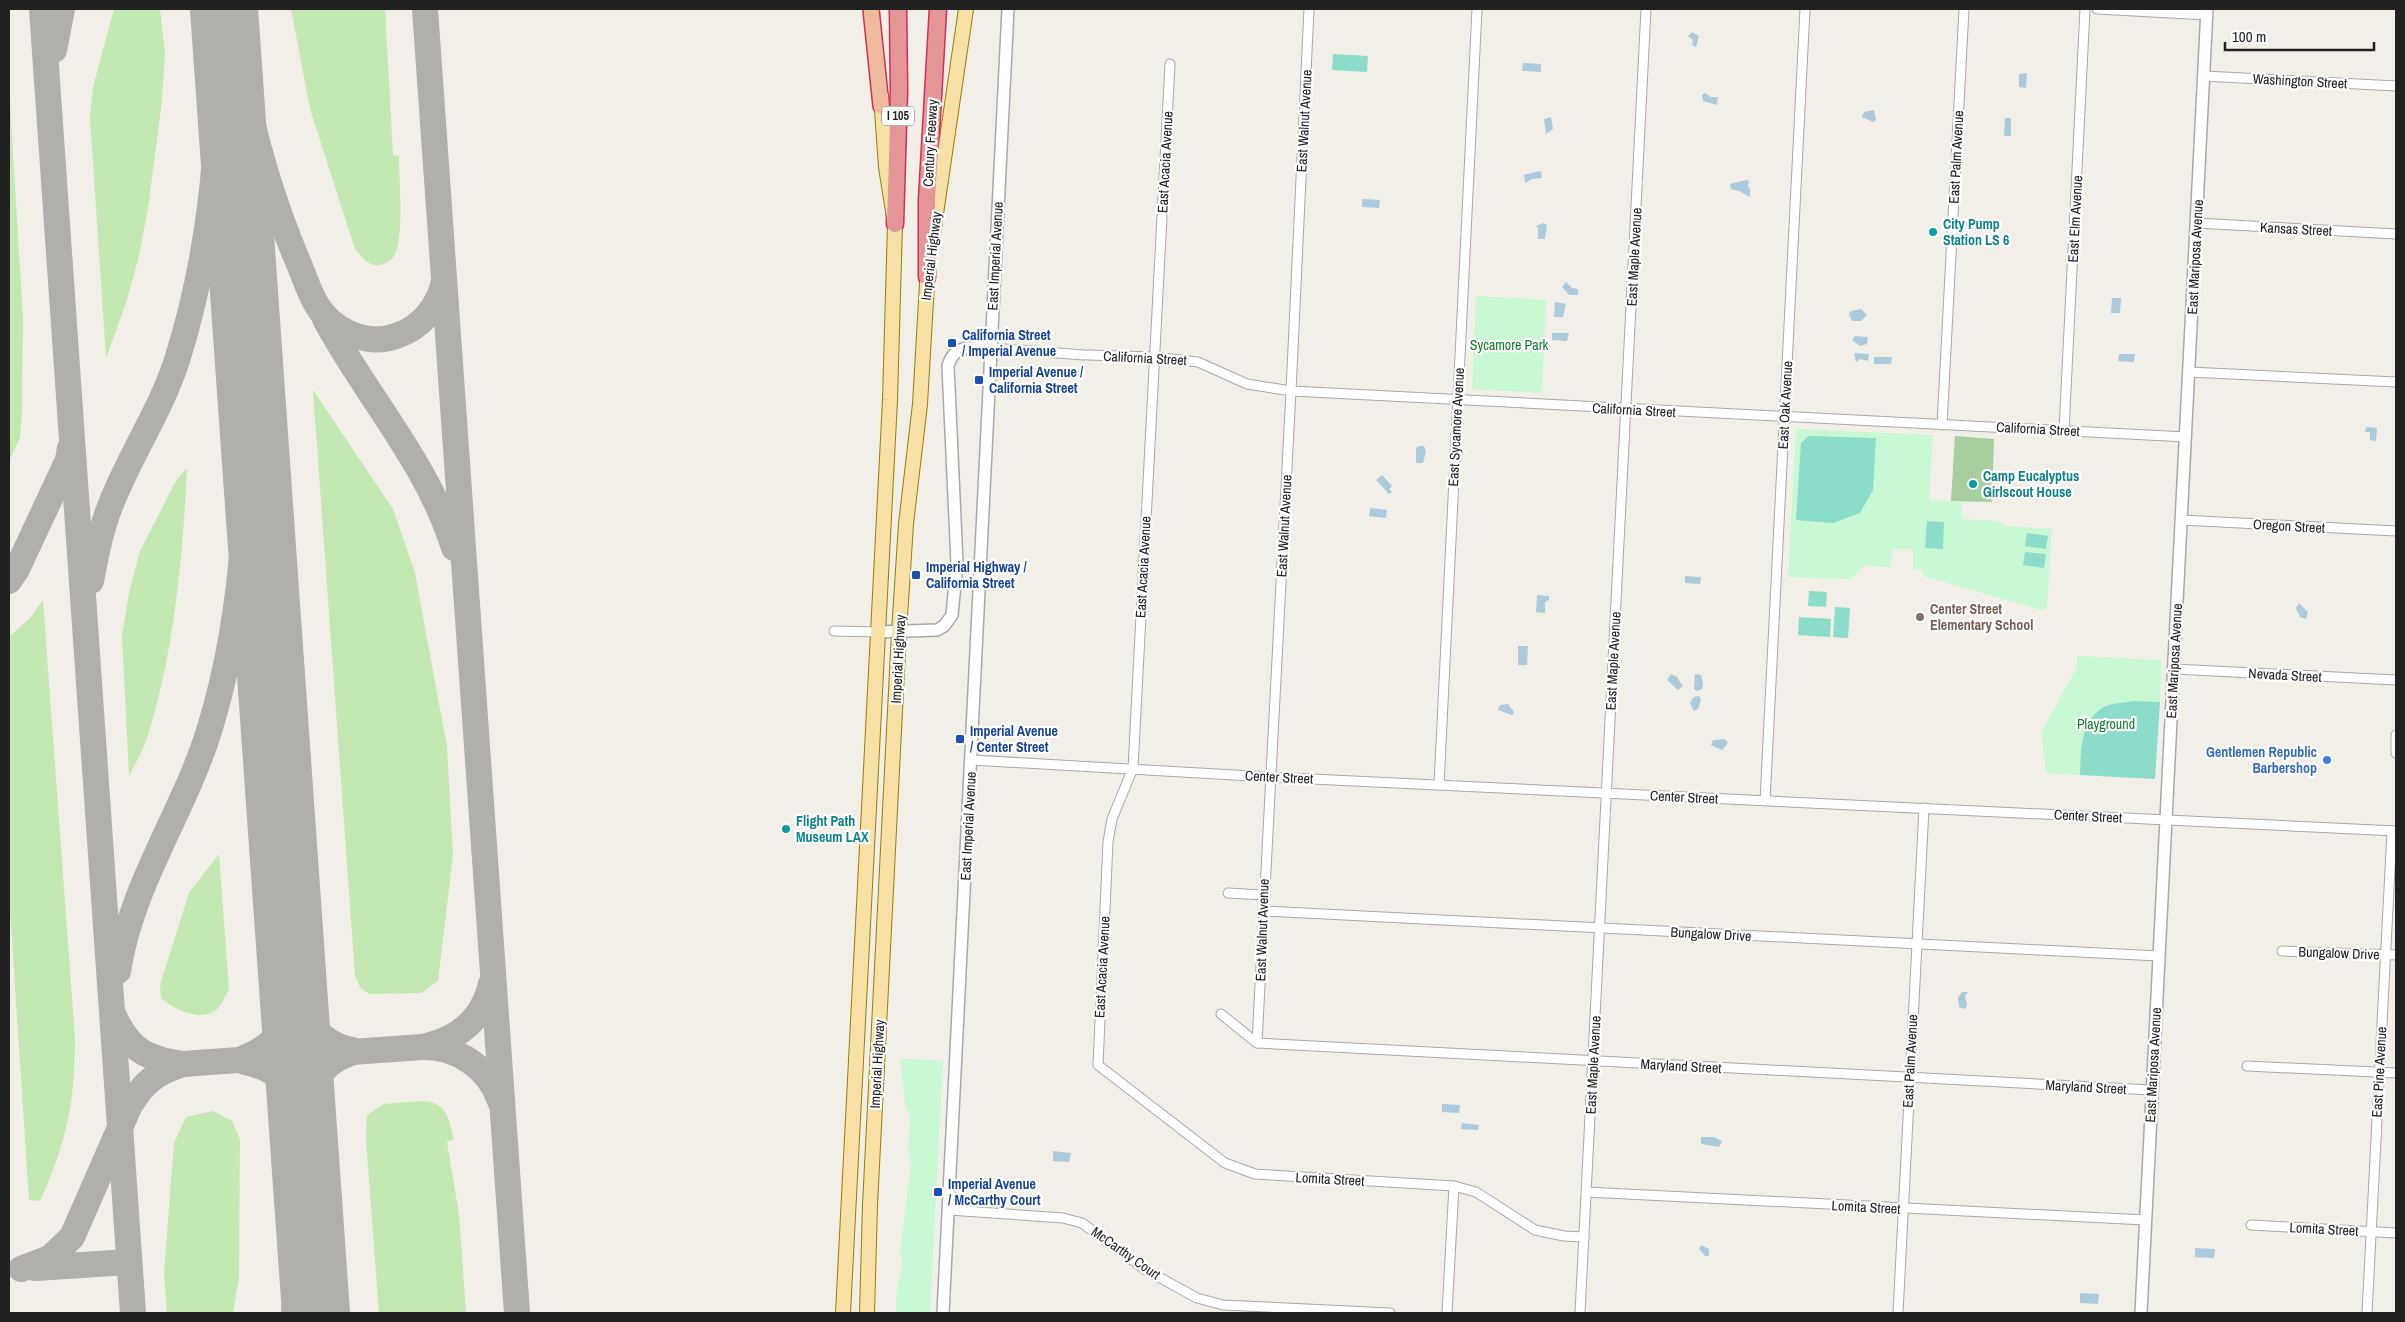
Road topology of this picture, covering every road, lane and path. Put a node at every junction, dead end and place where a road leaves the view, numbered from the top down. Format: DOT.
graph roads {
  1 [pos="871,9"];
  2 [pos="878,9"];
  3 [pos="898,9"];
  4 [pos="938,9"];
  5 [pos="966,9"];
  6 [pos="1008,9"];
  7 [pos="1309,9"];
  8 [pos="1477,9"];
  9 [pos="1646,9"];
  10 [pos="1805,9"];
  11 [pos="1964,9"];
  12 [pos="2085,9"];
  13 [pos="2097,9"];
  14 [pos="2207,12"];
  15 [pos="1170,64"];
  16 [pos="2204,76"];
  17 [pos="2396,86"];
  18 [pos="881,106"];
  19 [pos="895,224"];
  20 [pos="2196,224"];
  21 [pos="2396,234"];
  22 [pos="927,278"];
  23 [pos="991,348"];
  24 [pos="1154,357"];
  25 [pos="2189,372"];
  26 [pos="2396,382"];
  27 [pos="1292,391"];
  28 [pos="1457,401"];
  29 [pos="1626,410"];
  30 [pos="1784,417"];
  31 [pos="1942,425"];
  32 [pos="2064,430"];
  33 [pos="2186,437"];
  34 [pos="2181,520"];
  35 [pos="2396,532"];
  36 [pos="834,631"];
  37 [pos="877,632"];
  38 [pos="900,632"];
  39 [pos="2174,669"];
  40 [pos="2396,680"];
  41 [pos="2396,735"];
  42 [pos="2396,753"];
  43 [pos="972,760"];
  44 [pos="1133,768"];
  45 [pos="1269,777"];
  46 [pos="1439,785"];
  47 [pos="1606,793"];
  48 [pos="1765,801"];
  49 [pos="1924,808"];
  50 [pos="2166,820"];
  51 [pos="2394,831"];
  52 [pos="1228,894"];
  53 [pos="1263,895"];
  54 [pos="1263,911"];
  55 [pos="1599,928"];
  56 [pos="1916,944"];
  57 [pos="2282,951"];
  58 [pos="2385,955"];
  59 [pos="2396,955"];
  60 [pos="2159,956"];
  61 [pos="1221,1014"];
  62 [pos="1257,1043"];
  63 [pos="1593,1062"];
  64 [pos="1098,1065"];
  65 [pos="2247,1066"];
  66 [pos="2379,1072"];
  67 [pos="2396,1073"];
  68 [pos="1909,1078"];
  69 [pos="2152,1090"];
  70 [pos="1454,1186"];
  71 [pos="1587,1192"];
  72 [pos="848,1204"];
  73 [pos="870,1204"];
  74 [pos="1903,1209"];
  75 [pos="949,1210"];
  76 [pos="2145,1220"];
  77 [pos="2251,1225"];
  78 [pos="2371,1231"];
  79 [pos="2396,1232"];
  80 [pos="1584,1237"];
  81 [pos="1263,1311"];
  82 [pos="842,1313"];
  83 [pos="867,1313"];
  84 [pos="943,1313"];
  85 [pos="1390,1313"];
  86 [pos="1447,1313"];
  87 [pos="1580,1313"];
  88 [pos="1898,1313"];
  89 [pos="2141,1313"];
  90 [pos="2367,1313"];
  1 -- 18 [label="highway"];
  2 -- 18 [label="main road, Imperial Highway"];
  3 -- 19 [label="highway, I 105"];
  4 -- 22 [label="highway, Century Freeway / I 105"];
  5 -- 22 [label="main road, Imperial Highway"];
  6 -- 23 [label="street, East Imperial Avenue"];
  7 -- 27 [label="street, East Walnut Avenue"];
  8 -- 28 [label="street, East Sycamore Avenue"];
  9 -- 29 [label="street, East Maple Avenue"];
  10 -- 30 [label="street, East Oak Avenue"];
  11 -- 31 [label="street, East Palm Avenue"];
  12 -- 32 [label="street, East Elm Avenue"];
  13 -- 14 [label="street"];
  14 -- 16 [label="street, East Mariposa Avenue"];
  15 -- 24 [label="street, East Acacia Avenue"];
  16 -- 17 [label="street, Washington Street"];
  16 -- 20 [label="street, East Mariposa Avenue"];
  18 -- 19 [label="main road, Imperial Highway"];
  19 -- 37 [label="main road, Imperial Highway"];
  20 -- 21 [label="street, Kansas Street"];
  20 -- 25 [label="street, East Mariposa Avenue"];
  22 -- 38 [label="main road, Imperial Highway"];
  23 -- 24 [label="street, California Street"];
  23 -- 38 [label="street, California Street"];
  23 -- 43 [label="street, East Imperial Avenue"];
  24 -- 27 [label="street, California Street"];
  24 -- 44 [label="street, East Acacia Avenue"];
  25 -- 26 [label="street"];
  25 -- 33 [label="street, East Mariposa Avenue"];
  27 -- 28 [label="street, California Street"];
  27 -- 45 [label="street, East Walnut Avenue"];
  28 -- 29 [label="street, California Street"];
  28 -- 46 [label="street, East Sycamore Avenue"];
  29 -- 30 [label="street, California Street"];
  29 -- 47 [label="street, East Maple Avenue"];
  30 -- 31 [label="street, California Street"];
  30 -- 48 [label="street, East Oak Avenue"];
  31 -- 32 [label="street, California Street"];
  32 -- 33 [label="street, California Street"];
  33 -- 34 [label="street, East Mariposa Avenue"];
  34 -- 35 [label="street, Oregon Street"];
  34 -- 39 [label="street, East Mariposa Avenue"];
  36 -- 37 [label="street, California Street"];
  37 -- 38 [label="street, California Street"];
  37 -- 72 [label="main road, Imperial Highway"];
  38 -- 73 [label="main road, Imperial Highway"];
  39 -- 40 [label="street, Nevada Street"];
  39 -- 50 [label="street, East Mariposa Avenue"];
  41 -- 42 [label="street"];
  43 -- 44 [label="street, Center Street"];
  43 -- 75 [label="street, East Imperial Avenue"];
  44 -- 45 [label="street, Center Street"];
  44 -- 64 [label="street, East Acacia Avenue"];
  45 -- 46 [label="street, Center Street"];
  45 -- 53 [label="street, East Walnut Avenue"];
  46 -- 47 [label="street, Center Street"];
  47 -- 48 [label="street, Center Street"];
  47 -- 55 [label="street, East Maple Avenue"];
  48 -- 49 [label="street, Center Street"];
  49 -- 50 [label="street, Center Street"];
  49 -- 56 [label="street, East Palm Avenue"];
  50 -- 51 [label="street, Center Street"];
  50 -- 60 [label="street, East Mariposa Avenue"];
  51 -- 58 [label="street, East Pine Avenue"];
  52 -- 53 [label="street"];
  53 -- 54 [label="street, East Walnut Avenue"];
  54 -- 55 [label="street, Bungalow Drive"];
  54 -- 62 [label="street, East Walnut Avenue"];
  55 -- 56 [label="street, Bungalow Drive"];
  55 -- 63 [label="street, East Maple Avenue"];
  56 -- 60 [label="street, Bungalow Drive"];
  56 -- 68 [label="street, East Palm Avenue"];
  57 -- 58 [label="street, Bungalow Drive"];
  58 -- 59 [label="street, Bungalow Drive"];
  58 -- 66 [label="street, East Pine Avenue"];
  60 -- 69 [label="street, East Mariposa Avenue"];
  61 -- 62 [label="street"];
  62 -- 63 [label="street, Maryland Street"];
  63 -- 68 [label="street, Maryland Street"];
  63 -- 71 [label="street, East Maple Avenue"];
  64 -- 70 [label="street, Lomita Street"];
  65 -- 66 [label="street"];
  66 -- 67 [label="street"];
  66 -- 78 [label="street, East Pine Avenue"];
  68 -- 69 [label="street, Maryland Street"];
  68 -- 74 [label="street, East Palm Avenue"];
  69 -- 76 [label="street, East Mariposa Avenue"];
  70 -- 80 [label="street, Lomita Street"];
  70 -- 86 [label="street"];
  71 -- 74 [label="street, Lomita Street"];
  71 -- 80 [label="street, East Maple Avenue"];
  72 -- 73 [label="main road"];
  72 -- 82 [label="main road, Imperial Highway"];
  73 -- 83 [label="main road, Imperial Highway"];
  74 -- 76 [label="street, Lomita Street"];
  74 -- 88 [label="street, East Palm Avenue"];
  75 -- 81 [label="street, McCarthy Court"];
  75 -- 84 [label="street, East Imperial Avenue"];
  76 -- 89 [label="street, East Mariposa Avenue"];
  77 -- 78 [label="street, Lomita Street"];
  78 -- 79 [label="street, Lomita Street"];
  78 -- 90 [label="street, East Pine Avenue"];
  80 -- 87 [label="street, East Maple Avenue"];
  81 -- 85 [label="street, McCarthy Court"];
}
